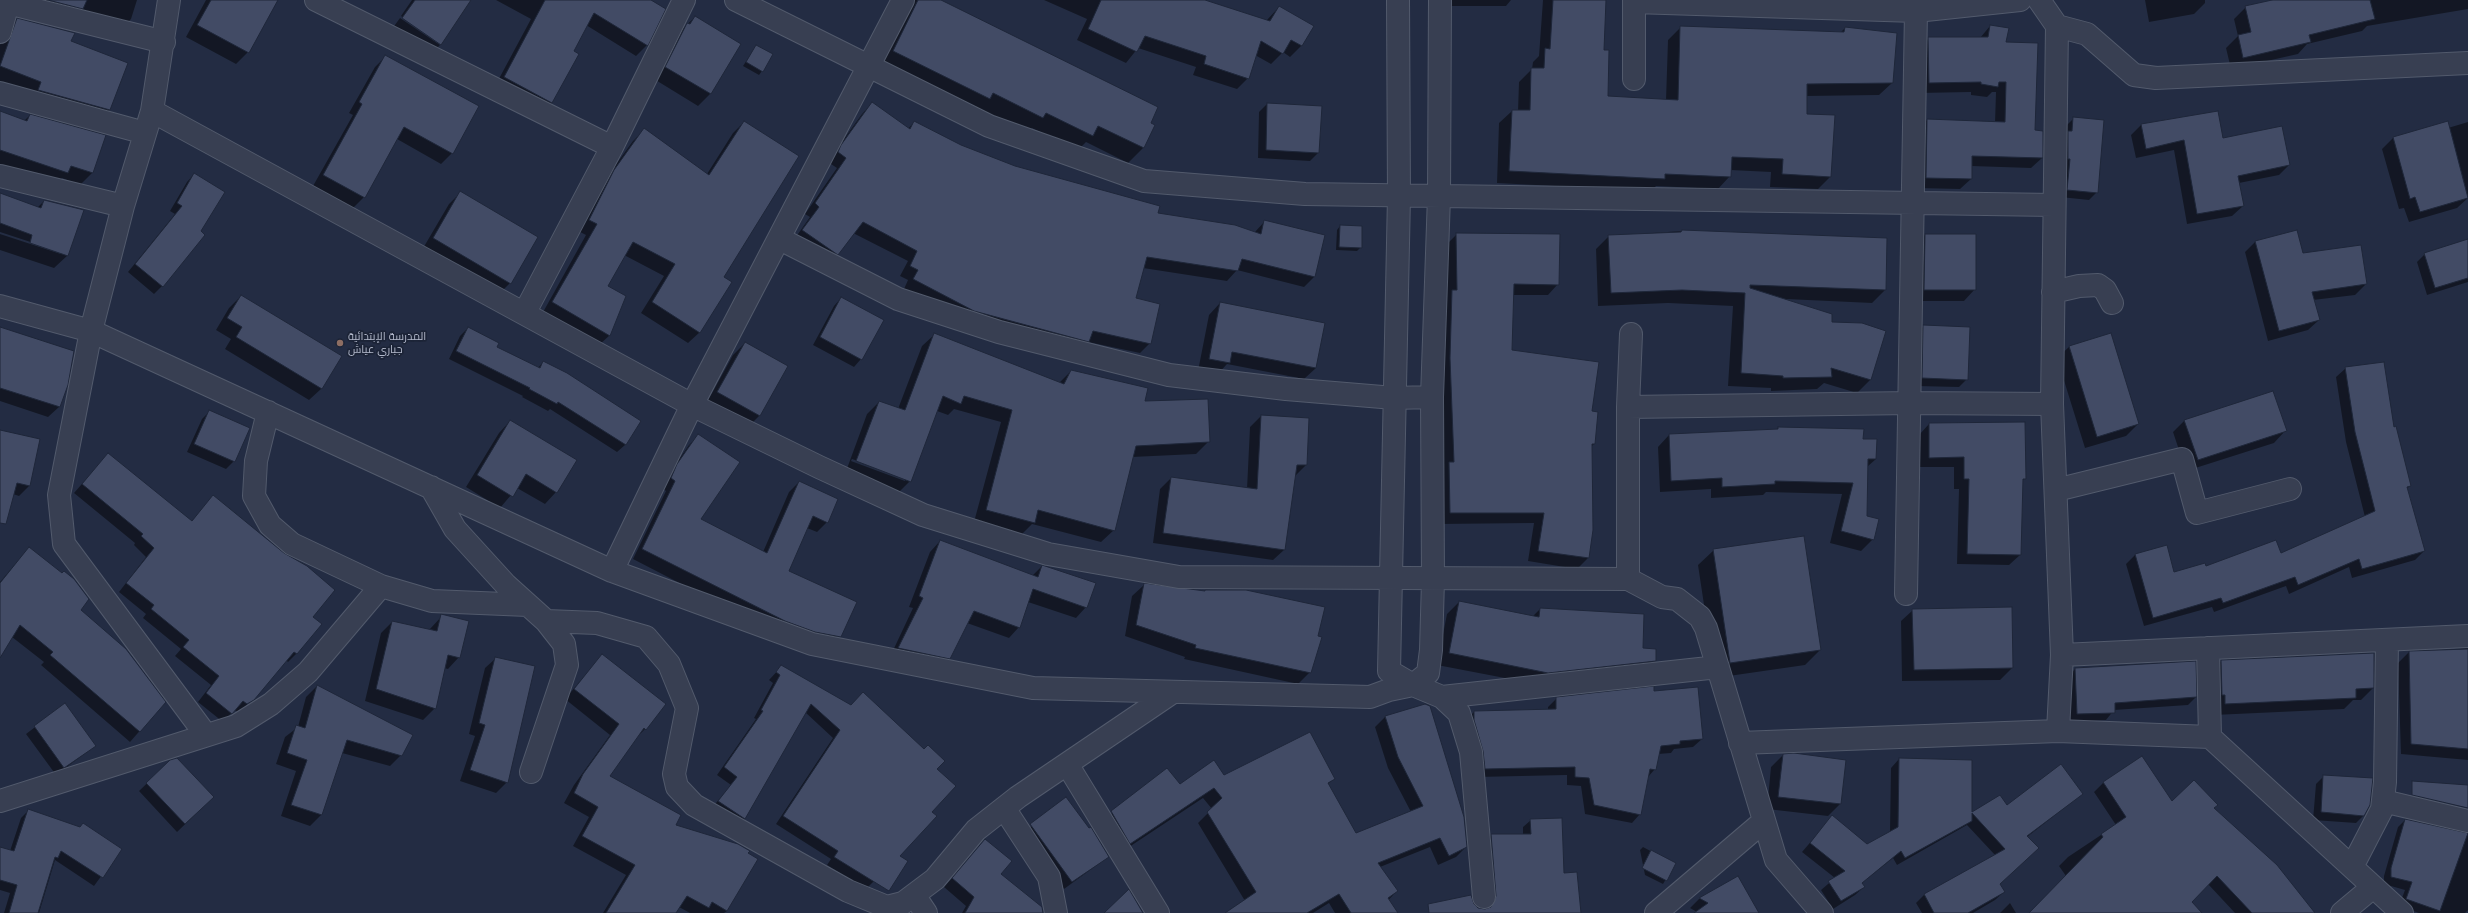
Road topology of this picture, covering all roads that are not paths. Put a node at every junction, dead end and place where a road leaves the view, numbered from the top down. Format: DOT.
graph roads {
  1 [pos="169,0"];
  2 [pos="316,0"];
  3 [pos="684,0"];
  4 [pos="736,0"];
  5 [pos="903,0"];
  6 [pos="1398,0"];
  7 [pos="1440,0"];
  8 [pos="2020,0"];
  9 [pos="2039,0"];
  10 [pos="1634,1"];
  11 [pos="8,2"];
  12 [pos="1916,11"];
  13 [pos="2057,26"];
  14 [pos="0,32"];
  15 [pos="164,42"];
  16 [pos="2468,63"];
  17 [pos="868,67"];
  18 [pos="1634,79"];
  19 [pos="0,93"];
  20 [pos="152,111"];
  21 [pos="145,133"];
  22 [pos="612,147"];
  23 [pos="0,176"];
  24 [pos="1398,196"];
  25 [pos="1439,196"];
  26 [pos="1914,203"];
  27 [pos="2054,205"];
  28 [pos="123,206"];
  29 [pos="780,239"];
  30 [pos="2053,292"];
  31 [pos="2112,303"];
  32 [pos="0,306"];
  33 [pos="525,312"];
  34 [pos="91,331"];
  35 [pos="1631,334"];
  36 [pos="1432,397"];
  37 [pos="1394,398"];
  38 [pos="1910,403"];
  39 [pos="2052,404"];
  40 [pos="692,405"];
  41 [pos="1628,407"];
  42 [pos="268,412"];
  43 [pos="431,487"];
  44 [pos="2290,489"];
  45 [pos="2056,490"];
  46 [pos="612,571"];
  47 [pos="1392,579"];
  48 [pos="1628,579"];
  49 [pos="1433,580"];
  50 [pos="381,586"];
  51 [pos="1906,594"];
  52 [pos="528,605"];
  53 [pos="546,620"];
  54 [pos="2468,636"];
  55 [pos="2387,641"];
  56 [pos="2208,648"];
  57 [pos="2062,655"];
  58 [pos="1718,667"];
  59 [pos="1413,685"];
  60 [pos="1173,692"];
  61 [pos="1442,698"];
  62 [pos="2058,731"];
  63 [pos="206,735"];
  64 [pos="2210,737"];
  65 [pos="1740,742"];
  66 [pos="1066,764"];
  67 [pos="531,772"];
  68 [pos="0,801"];
  69 [pos="2383,801"];
  70 [pos="1004,808"];
  71 [pos="1764,821"];
  72 [pos="2468,821"];
  73 [pos="2352,867"];
  74 [pos="2373,887"];
  75 [pos="914,894"];
  76 [pos="1484,897"];
  77 [pos="926,913"];
  78 [pos="1056,913"];
  79 [pos="1158,913"];
  80 [pos="1656,913"];
  81 [pos="1822,913"];
  82 [pos="2342,913"];
  83 [pos="2402,913"];
  1 -- 15 [label="street"];
  2 -- 22 [label="street"];
  3 -- 22 [label="street"];
  4 -- 17 [label="street"];
  5 -- 17 [label="street"];
  6 -- 24 [label="street"];
  7 -- 25 [label="street"];
  8 -- 12 [label="street"];
  9 -- 13 [label="street"];
  10 -- 12 [label="street"];
  10 -- 18 [label="street"];
  11 -- 14 [label="street"];
  11 -- 15 [label="street"];
  12 -- 26 [label="street"];
  13 -- 16 [label="street"];
  13 -- 27 [label="street"];
  15 -- 20 [label="street"];
  17 -- 24 [label="street"];
  17 -- 29 [label="street"];
  19 -- 21 [label="street"];
  20 -- 21 [label="street"];
  20 -- 33 [label="street"];
  21 -- 28 [label="street"];
  22 -- 33 [label="street"];
  23 -- 28 [label="street"];
  24 -- 25 [label="street"];
  24 -- 37 [label="street"];
  25 -- 26 [label="street"];
  25 -- 36 [label="street"];
  26 -- 27 [label="street"];
  26 -- 38 [label="street"];
  27 -- 30 [label="street"];
  28 -- 34 [label="street"];
  29 -- 37 [label="street"];
  29 -- 40 [label="street"];
  30 -- 31 [label="street"];
  30 -- 39 [label="street"];
  32 -- 34 [label="street"];
  33 -- 40 [label="street"];
  34 -- 42 [label="street"];
  34 -- 63 [label="street"];
  35 -- 41 [label="street"];
  36 -- 37 [label="street"];
  36 -- 49 [label="street"];
  37 -- 47 [label="street"];
  38 -- 39 [label="street"];
  38 -- 41 [label="street"];
  38 -- 51 [label="street"];
  39 -- 45 [label="street"];
  40 -- 46 [label="street"];
  40 -- 47 [label="street"];
  41 -- 48 [label="street"];
  42 -- 43 [label="street"];
  42 -- 50 [label="street"];
  43 -- 46 [label="street"];
  43 -- 52 [label="street"];
  44 -- 45 [label="street"];
  45 -- 57 [label="street"];
  46 -- 60 [label="street"];
  47 -- 49 [label="street"];
  47 -- 59 [label="street"];
  48 -- 49 [label="street"];
  48 -- 58 [label="street"];
  49 -- 59 [label="street"];
  50 -- 52 [label="street"];
  50 -- 63 [label="street"];
  52 -- 53 [label="street"];
  53 -- 67 [label="street"];
  53 -- 75 [label="street"];
  54 -- 55 [label="street"];
  55 -- 56 [label="street"];
  55 -- 69 [label="street"];
  56 -- 57 [label="street"];
  56 -- 64 [label="street"];
  57 -- 62 [label="street"];
  58 -- 61 [label="street"];
  58 -- 65 [label="street"];
  59 -- 60 [label="street"];
  59 -- 61 [label="street"];
  60 -- 66 [label="street"];
  61 -- 76 [label="street"];
  62 -- 64 [label="street"];
  62 -- 65 [label="street"];
  63 -- 68 [label="street"];
  64 -- 73 [label="street"];
  65 -- 71 [label="street"];
  66 -- 70 [label="street"];
  66 -- 79 [label="street"];
  69 -- 72 [label="street"];
  69 -- 73 [label="street"];
  70 -- 75 [label="street"];
  70 -- 78 [label="street"];
  71 -- 80 [label="street"];
  71 -- 81 [label="street"];
  73 -- 74 [label="street"];
  74 -- 82 [label="street"];
  74 -- 83 [label="street"];
  75 -- 77 [label="street"];
}
